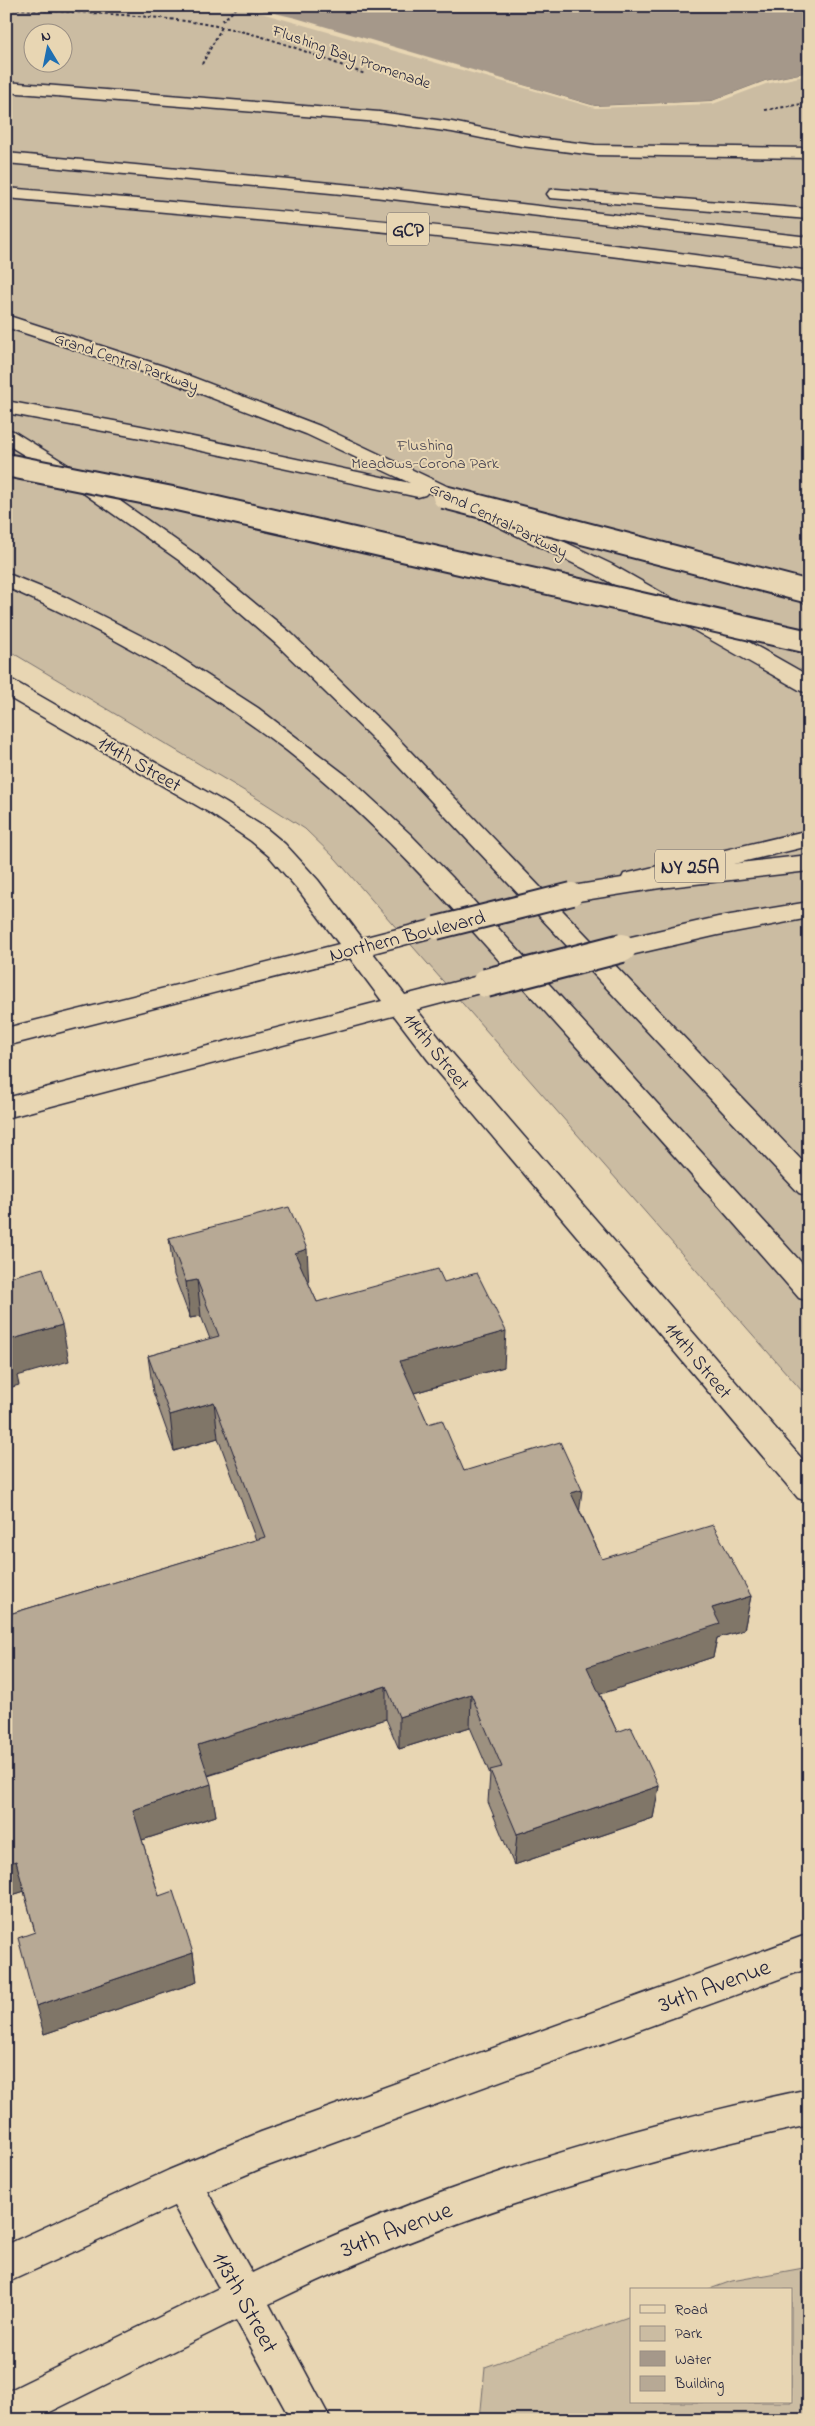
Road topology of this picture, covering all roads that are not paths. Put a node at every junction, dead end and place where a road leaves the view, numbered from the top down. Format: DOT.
graph roads {
  1 [pos="6,87"];
  2 [pos="809,153"];
  3 [pos="6,158"];
  4 [pos="91,165"];
  5 [pos="6,193"];
  6 [pos="809,214"];
  7 [pos="809,242"];
  8 [pos="809,277"];
  9 [pos="6,321"];
  10 [pos="6,406"];
  11 [pos="6,435"];
  12 [pos="6,465"];
  13 [pos="444,497"];
  14 [pos="809,574"];
  15 [pos="6,579"];
  16 [pos="809,592"];
  17 [pos="809,642"];
  18 [pos="6,686"];
  19 [pos="809,686"];
  20 [pos="809,838"];
  21 [pos="809,863"];
  22 [pos="572,894"];
  23 [pos="809,910"];
  24 [pos="356,948"];
  25 [pos="400,1006"];
  26 [pos="6,1037"];
  27 [pos="6,1108"];
  28 [pos="678,1140"];
  29 [pos="809,1186"];
  30 [pos="809,1268"];
  31 [pos="809,1290"];
  32 [pos="809,1489"];
  33 [pos="809,1951"];
  34 [pos="809,2107"];
  35 [pos="182,2183"];
  36 [pos="6,2264"];
  37 [pos="243,2297"];
  38 [pos="6,2413"];
  39 [pos="312,2420"];
  1 -- 2 [label="main road"];
  3 -- 4 [label="main road, GCP"];
  4 -- 6 [label="main road"];
  4 -- 7 [label="main road, GCP"];
  5 -- 8 [label="main road, GCP"];
  9 -- 19 [label="main road, Grand Central Parkway"];
  10 -- 13 [label="main road"];
  11 -- 29 [label="main road"];
  12 -- 17 [label="main road, bridge"];
  13 -- 14 [label="main road, bridge"];
  13 -- 16 [label="main road, bridge"];
  15 -- 28 [label="main road"];
  18 -- 24 [label="main road, 114th Street"];
  20 -- 22 [label="main road, Northern Boulevard / NY 25A"];
  21 -- 22 [label="main road"];
  22 -- 24 [label="main road, Northern Boulevard / NY 25A, bridge"];
  23 -- 25 [label="main road, bridge"];
  24 -- 25 [label="main road, 114th Street"];
  24 -- 26 [label="main road, Northern Boulevard"];
  25 -- 27 [label="main road"];
  25 -- 32 [label="main road, 114th Street"];
  28 -- 30 [label="main road"];
  28 -- 31 [label="main road"];
  33 -- 35 [label="main road, 34th Avenue"];
  34 -- 37 [label="main road, 34th Avenue"];
  35 -- 36 [label="main road, 34th Avenue"];
  35 -- 37 [label="main road, 113th Street"];
  37 -- 38 [label="main road, 34th Avenue"];
  37 -- 39 [label="main road, 113th Street"];
}
